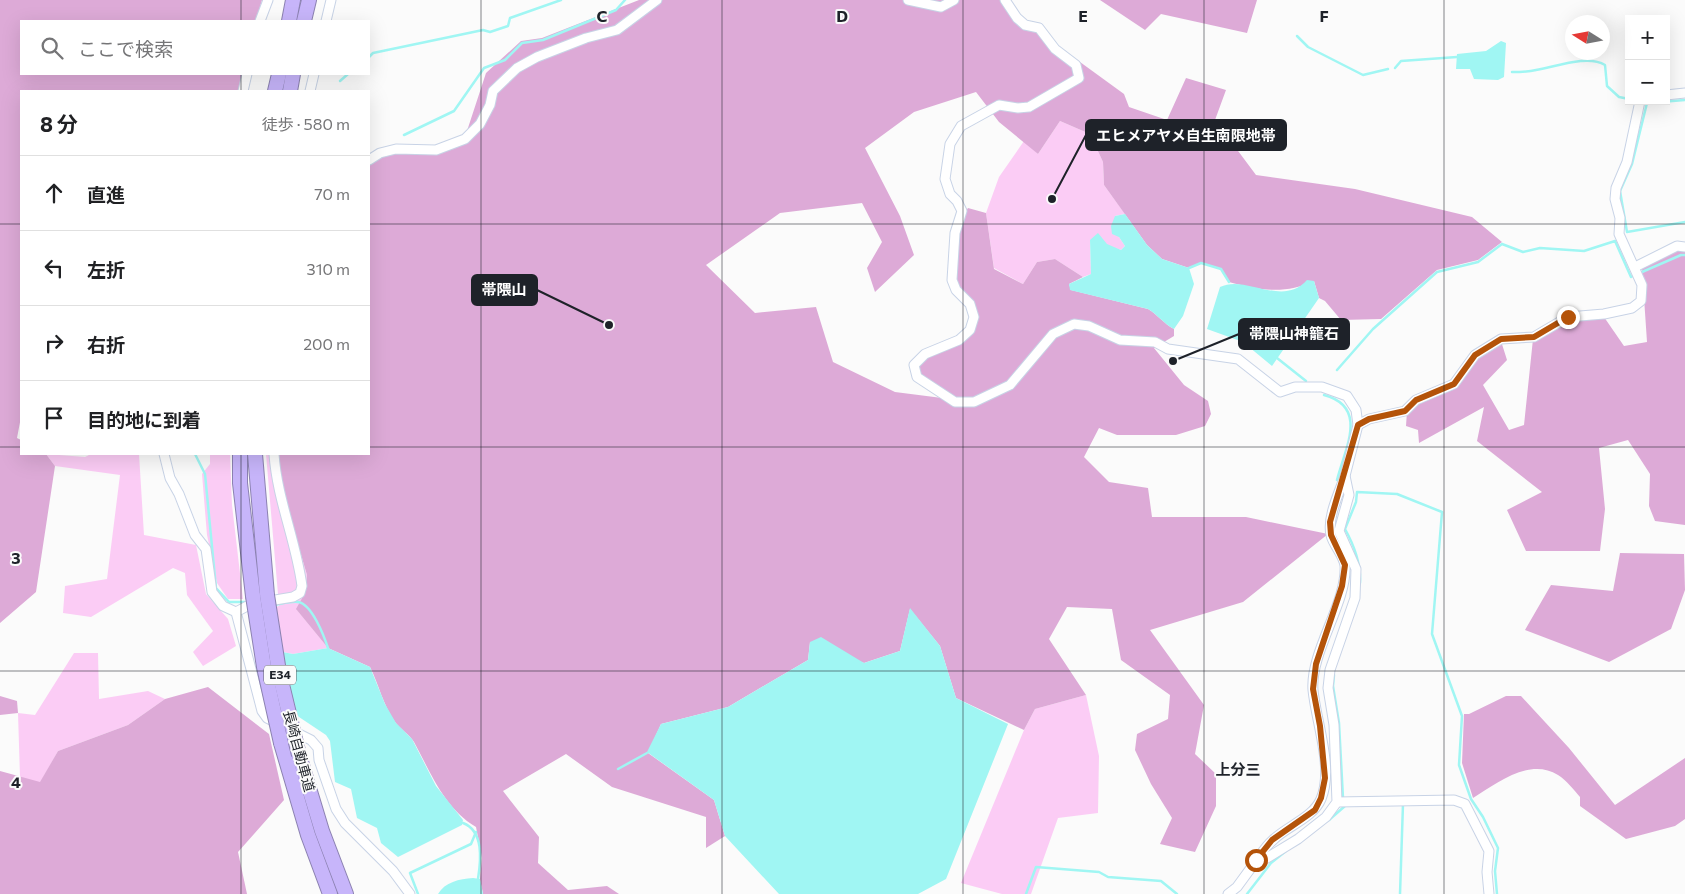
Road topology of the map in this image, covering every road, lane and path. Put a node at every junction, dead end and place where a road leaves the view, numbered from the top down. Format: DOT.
graph roads {
  1 [pos="268,0"];
  2 [pos="294,0"];
  3 [pos="309,0"];
  4 [pos="331,0"];
  5 [pos="657,0"];
  6 [pos="908,0"];
  7 [pos="954,0"];
  8 [pos="1004,0"];
  9 [pos="260,20"];
  10 [pos="289,20"];
  11 [pos="304,20"];
  12 [pos="326,20"];
  13 [pos="247,75"];
  14 [pos="279,75"];
  15 [pos="293,75"];
  16 [pos="314,75"];
  17 [pos="243,90"];
  18 [pos="276,90"];
  19 [pos="290,90"];
  20 [pos="310,90"];
  21 [pos="1685,93"];
  22 [pos="1670,95"];
  23 [pos="1640,105"];
  24 [pos="370,159"];
  25 [pos="1685,248"];
  26 [pos="1635,267"];
  27 [pos="1358,425"];
  28 [pos="164,455"];
  29 [pos="240,455"];
  30 [pos="255,455"];
  31 [pos="274,455"];
  32 [pos="1345,476"];
  33 [pos="260,596"];
  34 [pos="236,612"];
  35 [pos="1337,802"];
  36 [pos="1256,860"];
  37 [pos="330,894"];
  38 [pos="346,894"];
  39 [pos="410,894"];
  40 [pos="1228,894"];
  41 [pos="1489,894"];
  1 -- 9 [label="street"];
  2 -- 10 [label="highway"];
  3 -- 11 [label="highway"];
  4 -- 12 [label="street"];
  5 -- 24 [label="street"];
  6 -- 7 [label="street"];
  8 -- 27 [label="street"];
  13 -- 17 [label="street"];
  14 -- 18 [label="highway"];
  15 -- 19 [label="highway"];
  16 -- 20 [label="street"];
  21 -- 22 [label="street"];
  23 -- 26 [label="street"];
  25 -- 26 [label="street"];
  26 -- 27 [label="street"];
  27 -- 32 [label="street"];
  28 -- 34 [label="street"];
  29 -- 33 [label="highway, 長崎自動車道 / E34"];
  30 -- 33 [label="highway, 長崎自動車道 / E34"];
  31 -- 34 [label="street"];
  32 -- 35 [label="street"];
  32 -- 36 [label="street"];
  33 -- 37 [label="highway, 長崎自動車道 / E34, bridge"];
  33 -- 38 [label="highway, 長崎自動車道 / E34, bridge"];
  34 -- 39 [label="street"];
  35 -- 36 [label="street"];
  35 -- 41 [label="street"];
  36 -- 40 [label="street"];
}
